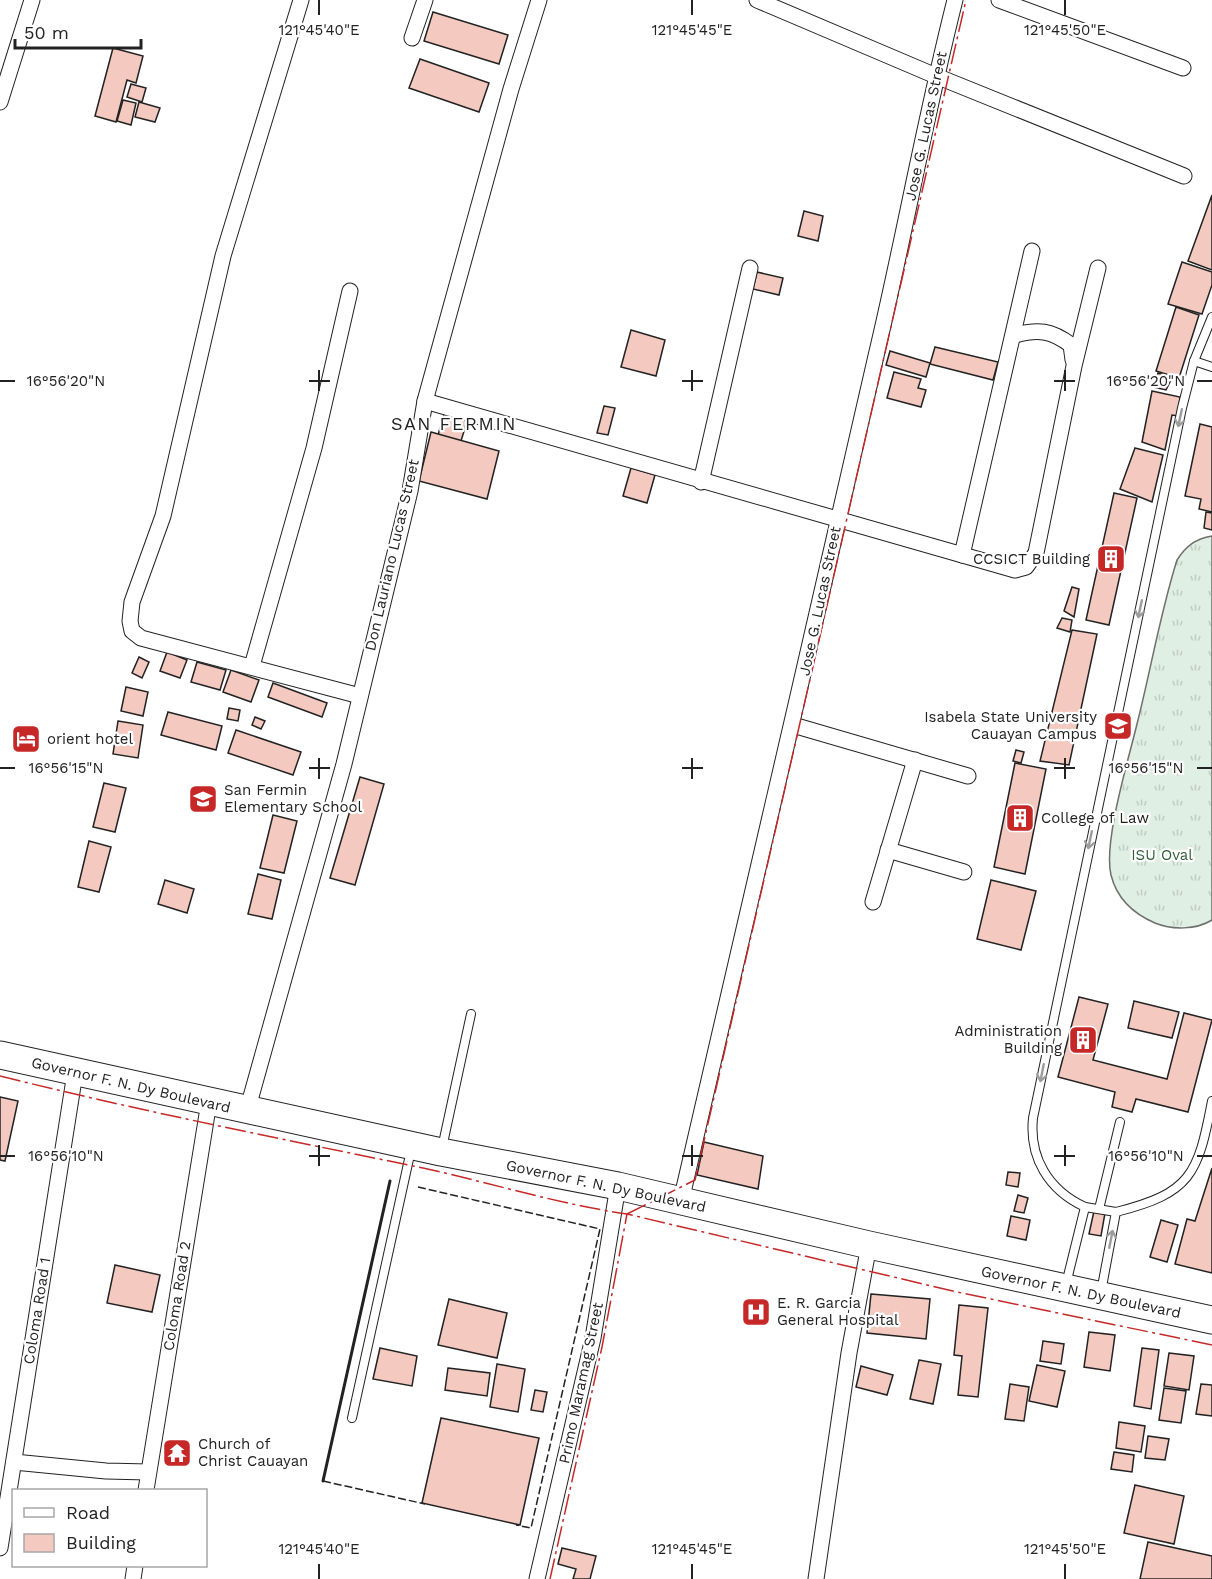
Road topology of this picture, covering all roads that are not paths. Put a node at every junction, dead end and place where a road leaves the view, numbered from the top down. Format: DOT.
graph roads {
  1 [pos="32,0"];
  2 [pos="301,0"];
  3 [pos="425,0"];
  4 [pos="539,0"];
  5 [pos="757,0"];
  6 [pos="955,0"];
  7 [pos="999,0"];
  8 [pos="412,38"];
  9 [pos="1183,68"];
  10 [pos="936,76"];
  11 [pos="0,102"];
  12 [pos="1184,176"];
  13 [pos="1032,251"];
  14 [pos="750,268"];
  15 [pos="1098,268"];
  16 [pos="350,291"];
  17 [pos="1212,317"];
  18 [pos="1015,334"];
  19 [pos="1194,361"];
  20 [pos="1074,366"];
  21 [pos="1212,367"];
  22 [pos="425,401"];
  23 [pos="701,482"];
  24 [pos="838,520"];
  25 [pos="962,555"];
  26 [pos="252,666"];
  27 [pos="360,696"];
  28 [pos="793,725"];
  29 [pos="915,760"];
  30 [pos="968,776"];
  31 [pos="888,850"];
  32 [pos="964,872"];
  33 [pos="873,902"];
  34 [pos="471,1014"];
  35 [pos="0,1055"];
  36 [pos="75,1073"];
  37 [pos="1212,1101"];
  38 [pos="209,1102"];
  39 [pos="247,1111"];
  40 [pos="1120,1122"];
  41 [pos="412,1146"];
  42 [pos="441,1152"];
  43 [pos="618,1186"];
  44 [pos="681,1200"];
  45 [pos="1084,1207"];
  46 [pos="1099,1209"];
  47 [pos="1116,1212"];
  48 [pos="869,1245"];
  49 [pos="1065,1288"];
  50 [pos="1100,1296"];
  51 [pos="1212,1320"];
  52 [pos="352,1418"];
  53 [pos="14,1462"];
  54 [pos="148,1472"];
  55 [pos="146,1489"];
  56 [pos="0,1548"];
  57 [pos="537,1579"];
  58 [pos="816,1579"];
  1 -- 11 [label="street"];
  2 -- 26 [label="street"];
  3 -- 8 [label="street"];
  4 -- 22 [label="street, Don Lauriano Lucas Street"];
  5 -- 10 [label="street"];
  6 -- 10 [label="street, Jose G. Lucas Street"];
  7 -- 9 [label="street"];
  10 -- 12 [label="street"];
  10 -- 24 [label="street, Jose G. Lucas Street"];
  13 -- 18 [label="street"];
  14 -- 23 [label="street"];
  15 -- 20 [label="street"];
  16 -- 26 [label="street"];
  17 -- 19 [label="lane"];
  18 -- 20 [label="street"];
  18 -- 25 [label="street"];
  19 -- 21 [label="lane"];
  19 -- 45 [label="lane, one-way"];
  20 -- 25 [label="street"];
  22 -- 23 [label="street"];
  22 -- 27 [label="street, Don Lauriano Lucas Street"];
  23 -- 24 [label="street"];
  24 -- 25 [label="street"];
  24 -- 28 [label="street, Jose G. Lucas Street"];
  26 -- 27 [label="street"];
  27 -- 39 [label="street, Don Lauriano Lucas Street"];
  28 -- 29 [label="street"];
  28 -- 44 [label="street, Jose G. Lucas Street"];
  29 -- 30 [label="street"];
  29 -- 31 [label="street"];
  31 -- 32 [label="street"];
  31 -- 33 [label="street"];
  34 -- 42 [label="lane"];
  35 -- 36 [label="highway, Governor F. N. Dy Boulevard"];
  36 -- 38 [label="highway, Governor F. N. Dy Boulevard"];
  36 -- 53 [label="street, Coloma Road 1"];
  37 -- 47 [label="lane"];
  38 -- 39 [label="highway, Governor F. N. Dy Boulevard"];
  38 -- 54 [label="street, Coloma Road 2"];
  39 -- 41 [label="highway, Governor F. N. Dy Boulevard"];
  40 -- 46 [label="lane"];
  41 -- 42 [label="highway, Governor F. N. Dy Boulevard"];
  41 -- 52 [label="lane"];
  42 -- 43 [label="highway, Governor F. N. Dy Boulevard"];
  43 -- 44 [label="highway, Governor F. N. Dy Boulevard"];
  43 -- 57 [label="street, Primo Maramag Street"];
  44 -- 48 [label="highway, Governor F. N. Dy Boulevard"];
  45 -- 46 [label="lane"];
  45 -- 49 [label="lane"];
  46 -- 47 [label="lane"];
  50 -- 47 [label="lane, one-way"];
  48 -- 49 [label="highway, Governor F. N. Dy Boulevard"];
  48 -- 58 [label="street"];
  49 -- 50 [label="highway, Governor F. N. Dy Boulevard"];
  50 -- 51 [label="highway, Governor F. N. Dy Boulevard"];
  53 -- 54 [label="street"];
  53 -- 56 [label="street, Coloma Road 1"];
  54 -- 55 [label="street, Coloma Road 2"];
}
